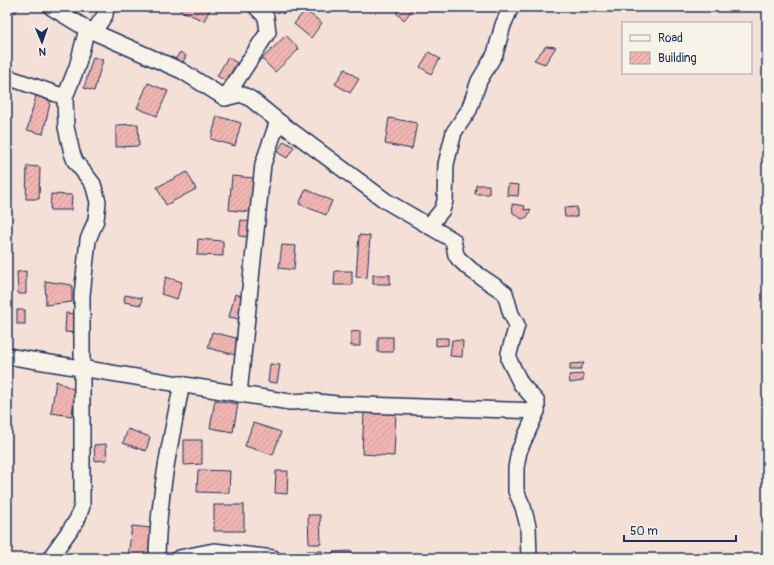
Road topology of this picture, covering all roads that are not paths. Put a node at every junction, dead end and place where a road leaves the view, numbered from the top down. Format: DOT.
graph roads {
  1 [pos="51,7"];
  2 [pos="106,7"];
  3 [pos="256,7"];
  4 [pos="511,7"];
  5 [pos="90,30"];
  6 [pos="7,77"];
  7 [pos="64,97"];
  8 [pos="225,98"];
  9 [pos="278,121"];
  10 [pos="429,226"];
  11 [pos="7,356"];
  12 [pos="83,368"];
  13 [pos="182,384"];
  14 [pos="239,394"];
  15 [pos="537,411"];
  16 [pos="50,558"];
  17 [pos="157,558"];
  18 [pos="179,558"];
  19 [pos="273,558"];
  20 [pos="529,558"];
  1 -- 5 [label="street"];
  2 -- 5 [label="street"];
  3 -- 8 [label="street"];
  4 -- 10 [label="street"];
  5 -- 7 [label="street"];
  5 -- 8 [label="street"];
  6 -- 7 [label="street"];
  7 -- 12 [label="street"];
  8 -- 9 [label="street"];
  9 -- 10 [label="street"];
  9 -- 14 [label="street"];
  10 -- 15 [label="street"];
  11 -- 12 [label="street"];
  12 -- 13 [label="street"];
  12 -- 16 [label="street"];
  13 -- 14 [label="street"];
  13 -- 17 [label="street"];
  14 -- 15 [label="street"];
  15 -- 20 [label="street"];
  18 -- 19 [label="street"];
}
